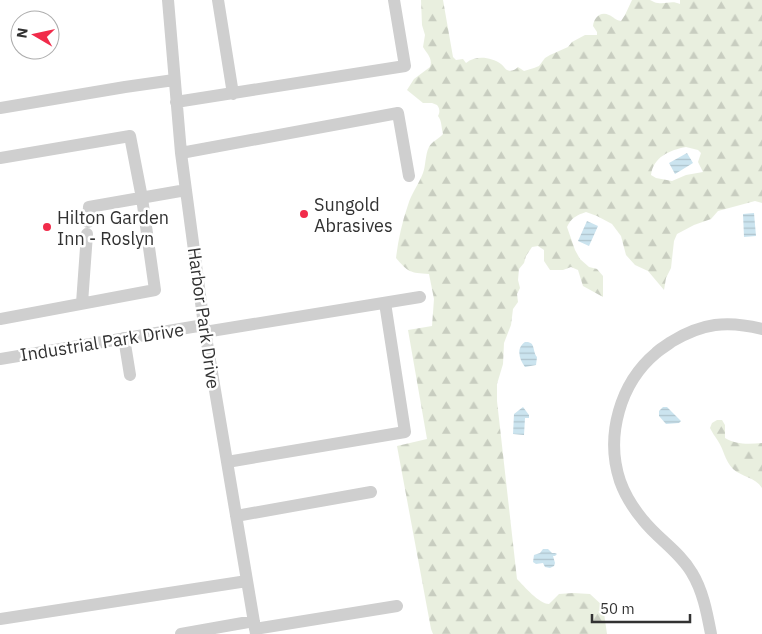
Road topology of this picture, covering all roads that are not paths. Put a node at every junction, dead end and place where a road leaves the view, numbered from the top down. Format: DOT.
graph roads {
  1 [pos="168,0"];
  2 [pos="218,0"];
  3 [pos="394,0"];
  4 [pos="174,80"];
  5 [pos="233,94"];
  6 [pos="176,102"];
  7 [pos="0,108"];
  8 [pos="181,153"];
  9 [pos="0,158"];
  10 [pos="409,176"];
  11 [pos="186,190"];
  12 [pos="142,198"];
  13 [pos="420,297"];
  14 [pos="82,303"];
  15 [pos="385,303"];
  16 [pos="0,319"];
  17 [pos="204,329"];
  18 [pos="762,329"];
  19 [pos="124,338"];
  20 [pos="0,359"];
  21 [pos="130,375"];
  22 [pos="227,462"];
  23 [pos="371,492"];
  24 [pos="236,516"];
  25 [pos="247,580"];
  26 [pos="397,606"];
  27 [pos="0,619"];
  28 [pos="255,628"];
  29 [pos="195,633"];
  30 [pos="181,634"];
  31 [pos="711,634"];
  1 -- 4 [label="street, Harbor Park Drive"];
  2 -- 5 [label="street"];
  3 -- 5 [label="street"];
  4 -- 6 [label="street, Harbor Park Drive"];
  4 -- 7 [label="street"];
  5 -- 6 [label="street"];
  6 -- 8 [label="street, Harbor Park Drive"];
  8 -- 10 [label="street"];
  8 -- 11 [label="street, Harbor Park Drive"];
  9 -- 12 [label="street"];
  11 -- 12 [label="street"];
  11 -- 17 [label="street, Harbor Park Drive"];
  12 -- 14 [label="street"];
  12 -- 14 [label="street"];
  13 -- 15 [label="street, Industrial Park Drive"];
  14 -- 16 [label="street"];
  15 -- 17 [label="street, Industrial Park Drive"];
  15 -- 22 [label="street"];
  17 -- 19 [label="street, Industrial Park Drive"];
  17 -- 22 [label="street, Harbor Park Drive"];
  18 -- 31 [label="street"];
  19 -- 20 [label="street, Industrial Park Drive"];
  19 -- 21 [label="street"];
  22 -- 24 [label="street, Harbor Park Drive"];
  23 -- 24 [label="street"];
  24 -- 25 [label="street, Harbor Park Drive"];
  25 -- 27 [label="street"];
  25 -- 28 [label="street, Harbor Park Drive"];
  26 -- 28 [label="street"];
  28 -- 29 [label="street"];
  29 -- 30 [label="street"];
}
